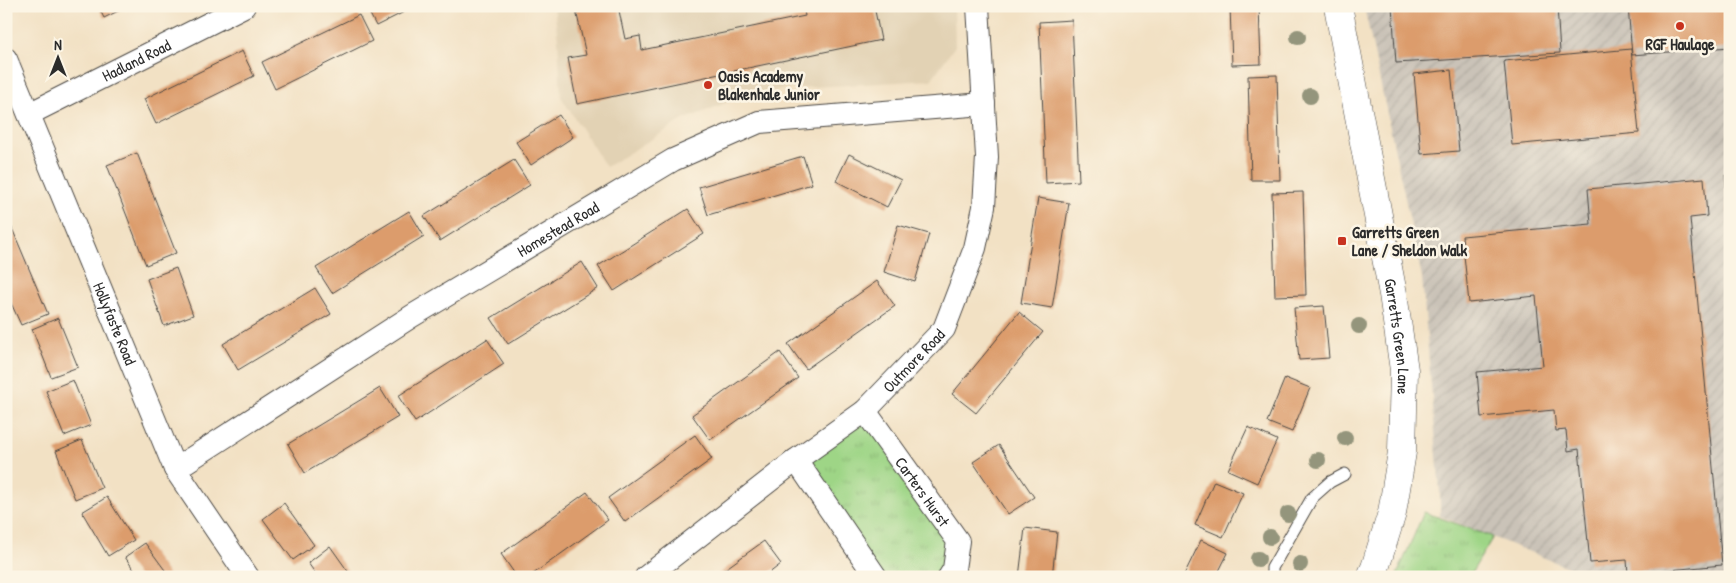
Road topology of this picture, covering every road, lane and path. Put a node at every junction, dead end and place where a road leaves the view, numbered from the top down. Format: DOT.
graph roads {
  1 [pos="244,6"];
  2 [pos="978,6"];
  3 [pos="1338,6"];
  4 [pos="6,59"];
  5 [pos="984,104"];
  6 [pos="29,114"];
  7 [pos="864,411"];
  8 [pos="796,460"];
  9 [pos="175,469"];
  10 [pos="1345,474"];
  11 [pos="248,577"];
  12 [pos="646,577"];
  13 [pos="876,577"];
  14 [pos="949,577"];
  15 [pos="1272,577"];
  16 [pos="1371,577"];
  1 -- 6 [label="street, Hadland Road"];
  2 -- 5 [label="street, Outmore Road"];
  3 -- 16 [label="street, Garretts Green Lane"];
  4 -- 6 [label="street, Hollyfaste Road"];
  5 -- 7 [label="street, Outmore Road"];
  5 -- 9 [label="street, Homestead Road"];
  6 -- 9 [label="street, Hollyfaste Road"];
  7 -- 8 [label="street, Outmore Road"];
  7 -- 14 [label="street, Carters Hurst"];
  8 -- 12 [label="street, Outmore Road"];
  8 -- 13 [label="street"];
  9 -- 11 [label="street, Hollyfaste Road"];
  10 -- 15 [label="lane"];
}
